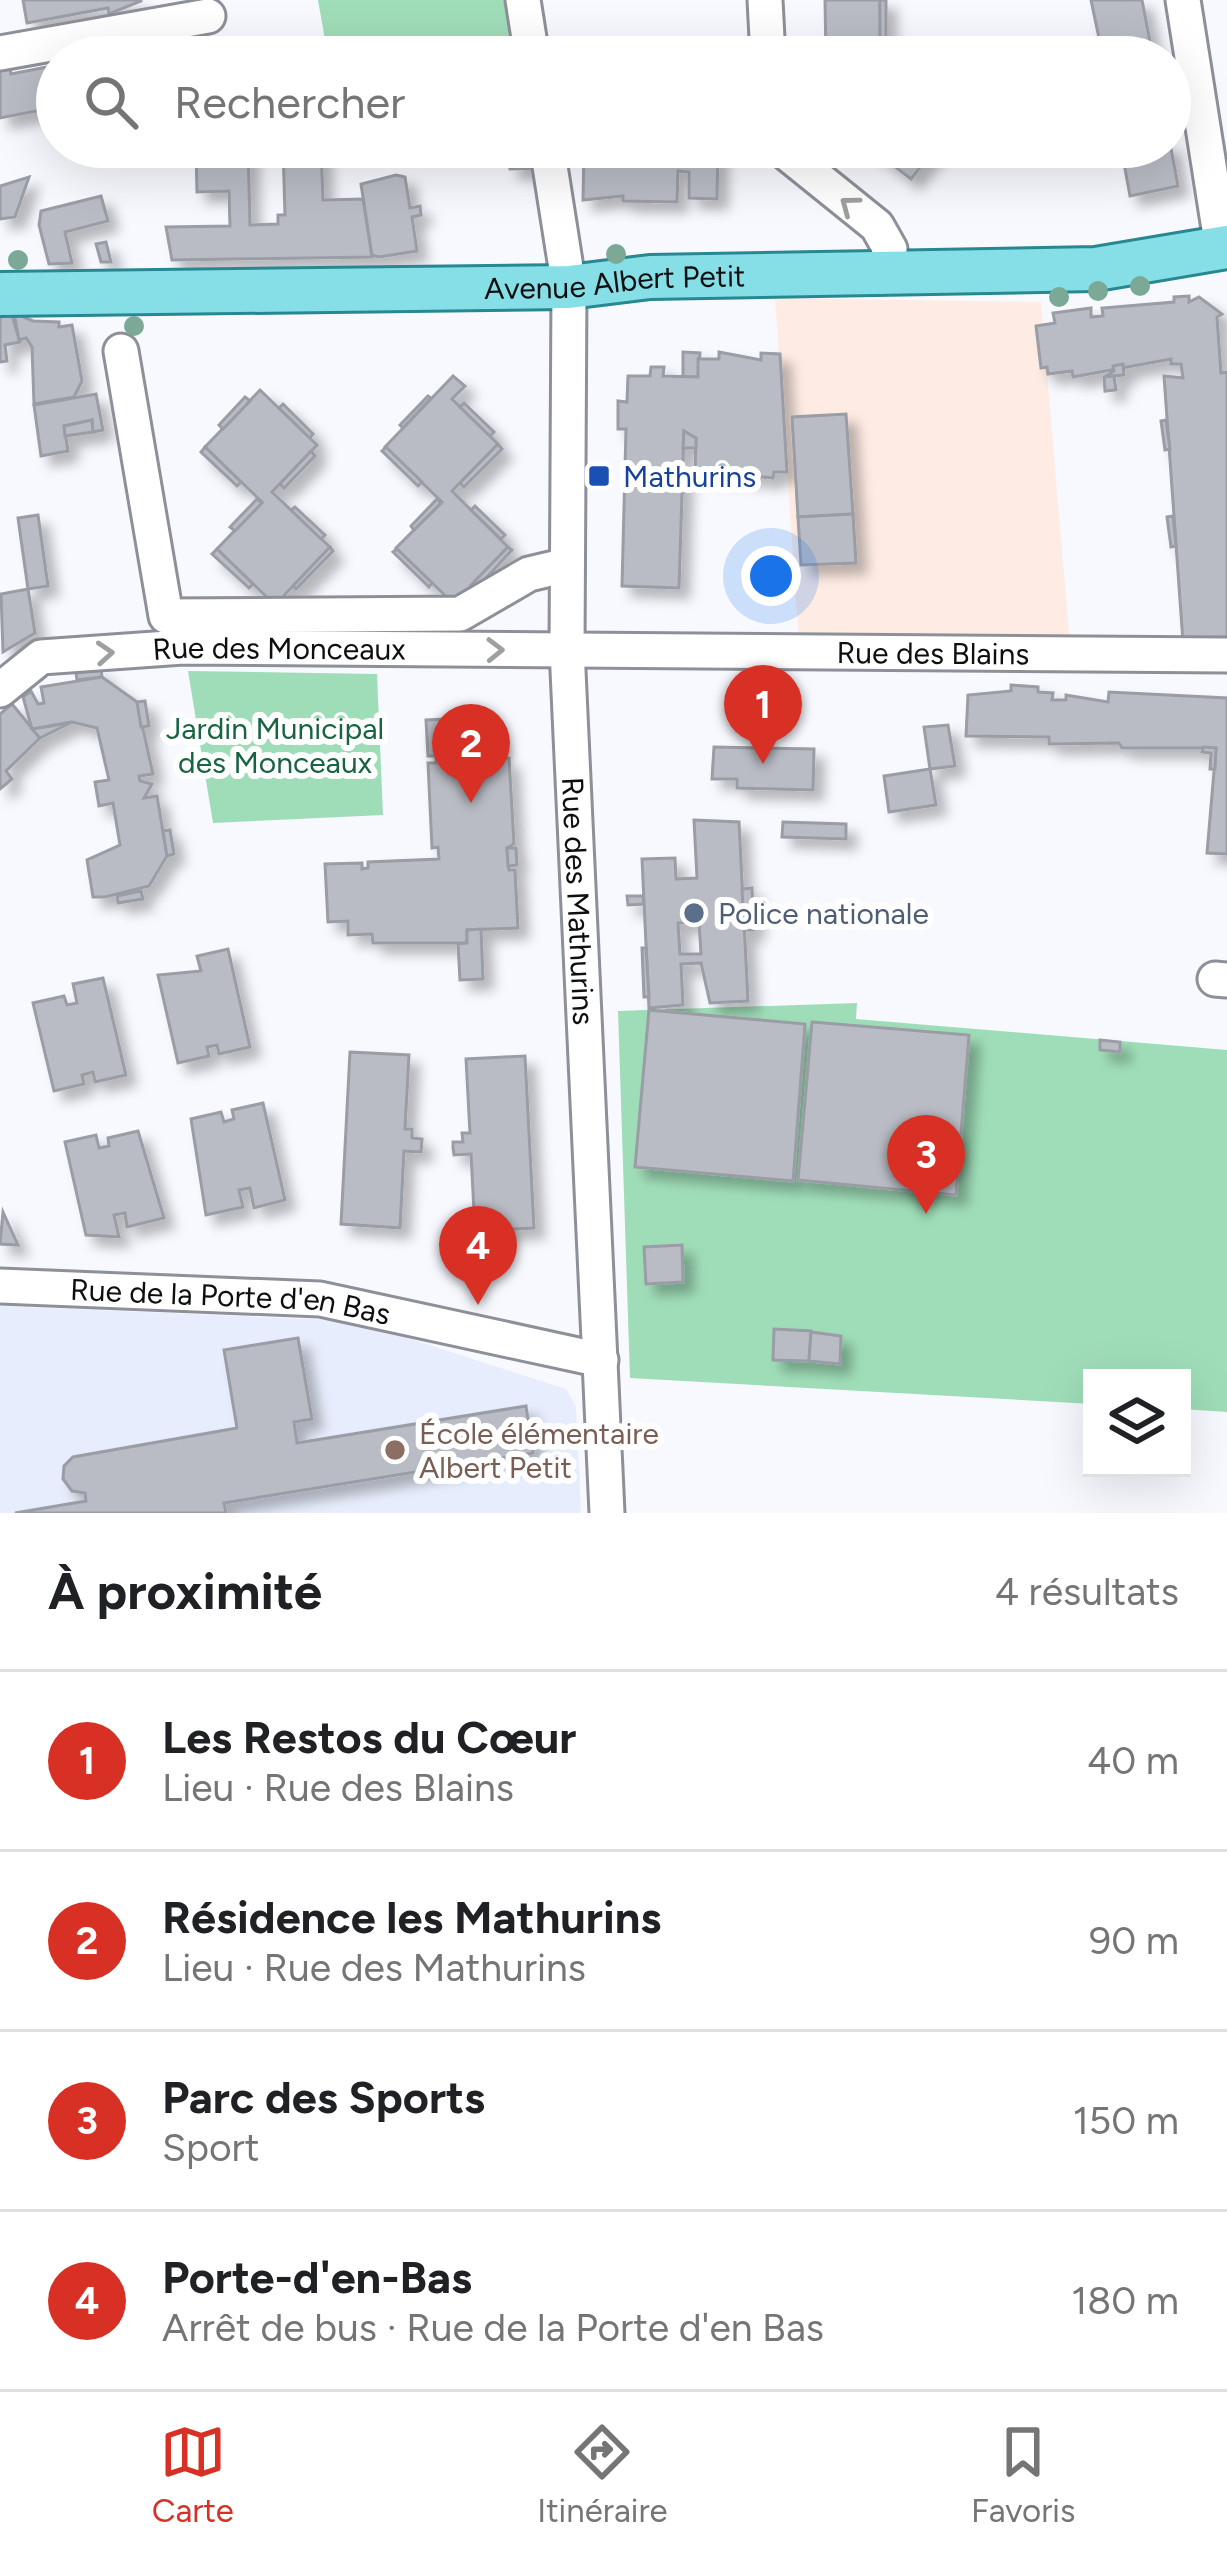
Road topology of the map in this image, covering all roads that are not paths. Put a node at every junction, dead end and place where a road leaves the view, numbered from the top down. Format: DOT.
graph roads {
  1 [pos="523,0"];
  2 [pos="765,0"];
  3 [pos="1183,0"];
  4 [pos="208,16"];
  5 [pos="96,36"];
  6 [pos="529,36"];
  7 [pos="767,36"];
  8 [pos="1189,36"];
  9 [pos="36,47"];
  10 [pos="1191,48"];
  11 [pos="0,53"];
  12 [pos="550,168"];
  13 [pos="805,168"];
  14 [pos="1224,248"];
  15 [pos="882,277"];
  16 [pos="569,287"];
  17 [pos="0,294"];
  18 [pos="122,351"];
  19 [pos="568,565"];
  20 [pos="567,650"];
  21 [pos="1227,655"];
  22 [pos="0,690"];
  23 [pos="0,1286"];
  24 [pos="602,1360"];
  25 [pos="607,1513"];
  1 -- 6 [label="street"];
  2 -- 7 [label="street"];
  3 -- 8 [label="street"];
  4 -- 5 [label="street"];
  9 -- 11 [label="street"];
  10 -- 14 [label="street"];
  12 -- 16 [label="street, Rue des Mathurins"];
  15 -- 13 [label="street, one-way"];
  14 -- 15 [label="main road, Avenue Albert Petit"];
  15 -- 16 [label="main road, Avenue Albert Petit"];
  16 -- 17 [label="main road, Avenue Albert Petit"];
  16 -- 19 [label="street, Rue des Mathurins"];
  18 -- 19 [label="street"];
  19 -- 20 [label="street, Rue des Mathurins"];
  20 -- 21 [label="street, Rue des Blains"];
  22 -- 20 [label="street, Rue des Monceaux, one-way"];
  20 -- 24 [label="street, Rue des Mathurins"];
  23 -- 24 [label="street, Rue de la Porte d'en Bas"];
  24 -- 25 [label="street, Rue des Mathurins"];
}
